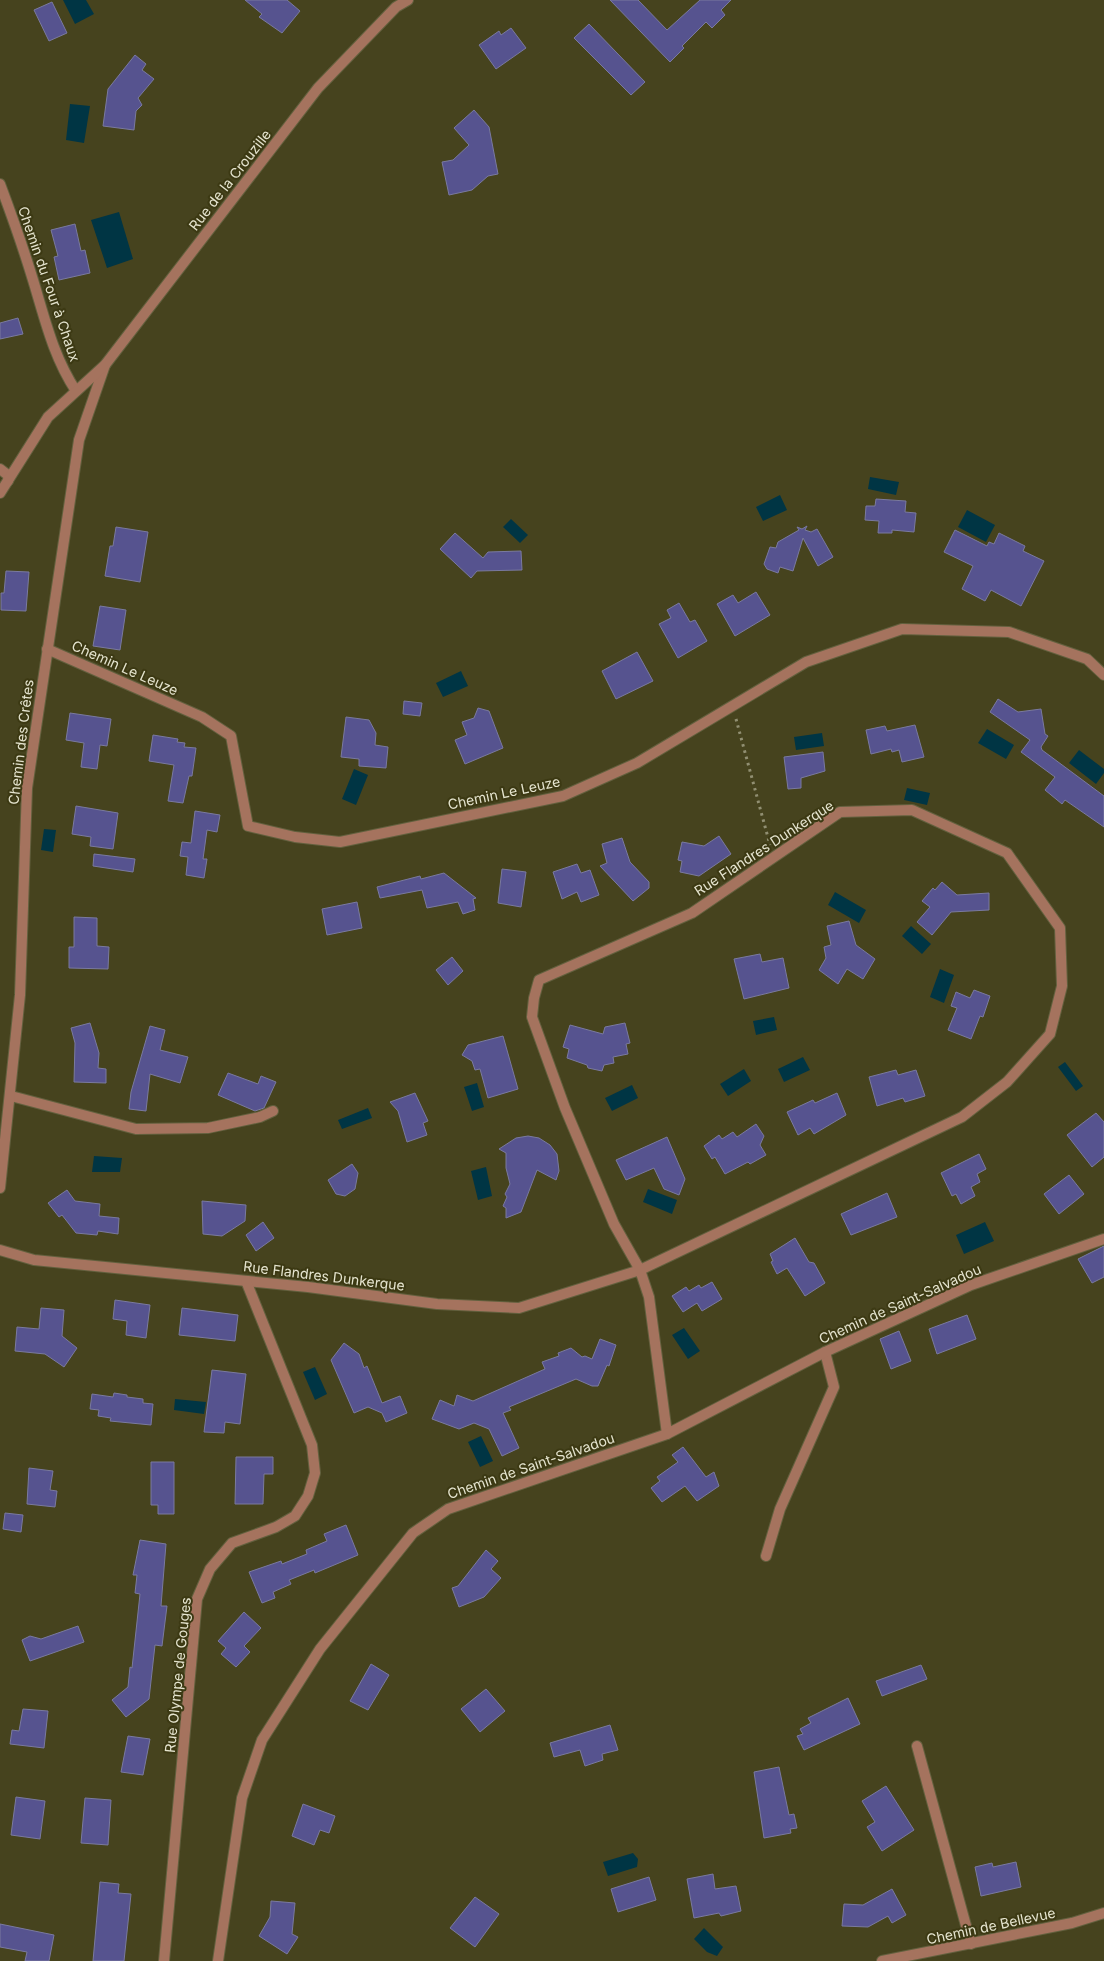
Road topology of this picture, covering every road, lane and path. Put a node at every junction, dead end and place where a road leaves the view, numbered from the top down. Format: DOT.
graph roads {
  1 [pos="408,0"];
  2 [pos="0,184"];
  3 [pos="105,365"];
  4 [pos="79,388"];
  5 [pos="0,469"];
  6 [pos="8,481"];
  7 [pos="0,493"];
  8 [pos="48,649"];
  9 [pos="1104,675"];
  10 [pos="732,706"];
  11 [pos="773,857"];
  12 [pos="11,1096"];
  13 [pos="273,1111"];
  14 [pos="0,1188"];
  15 [pos="1104,1239"];
  16 [pos="0,1250"];
  17 [pos="640,1270"];
  18 [pos="246,1281"];
  19 [pos="825,1352"];
  20 [pos="667,1434"];
  21 [pos="766,1556"];
  22 [pos="917,1746"];
  23 [pos="1104,1913"];
  24 [pos="971,1944"];
  25 [pos="164,1961"];
  26 [pos="218,1961"];
  27 [pos="882,1961"];
  1 -- 3 [label="street, Rue de la Crouzille"];
  2 -- 4 [label="street, Chemin du Four à Chaux"];
  3 -- 4 [label="street, Rue de la Crouzille"];
  3 -- 8 [label="street, Chemin des Crêtes"];
  4 -- 6 [label="street, Rue de la Crouzille"];
  5 -- 6 [label="street"];
  6 -- 7 [label="street, Rue de la Crouzille"];
  8 -- 10 [label="street, Chemin Le Leuze"];
  8 -- 12 [label="street, Chemin des Crêtes"];
  9 -- 10 [label="street, Chemin Le Leuze"];
  10 -- 11 [label="path"];
  11 -- 17 [label="street, Rue Flandres Dunkerque"];
  11 -- 17 [label="street, Rue Flandres Dunkerque"];
  12 -- 13 [label="street"];
  12 -- 14 [label="street, Chemin des Crêtes"];
  15 -- 19 [label="street, Chemin de Saint-Salvadou"];
  16 -- 18 [label="street, Rue Flandres Dunkerque"];
  17 -- 18 [label="street, Rue Flandres Dunkerque"];
  17 -- 20 [label="street, Rue Flandres Dunkerque"];
  18 -- 25 [label="street, Rue Olympe de Gouges"];
  19 -- 20 [label="street, Chemin de Saint-Salvadou"];
  19 -- 21 [label="street"];
  20 -- 26 [label="street, Chemin de Saint-Salvadou"];
  22 -- 24 [label="street"];
  23 -- 24 [label="street, Chemin de Bellevue"];
  24 -- 27 [label="street, Chemin de Bellevue"];
}
